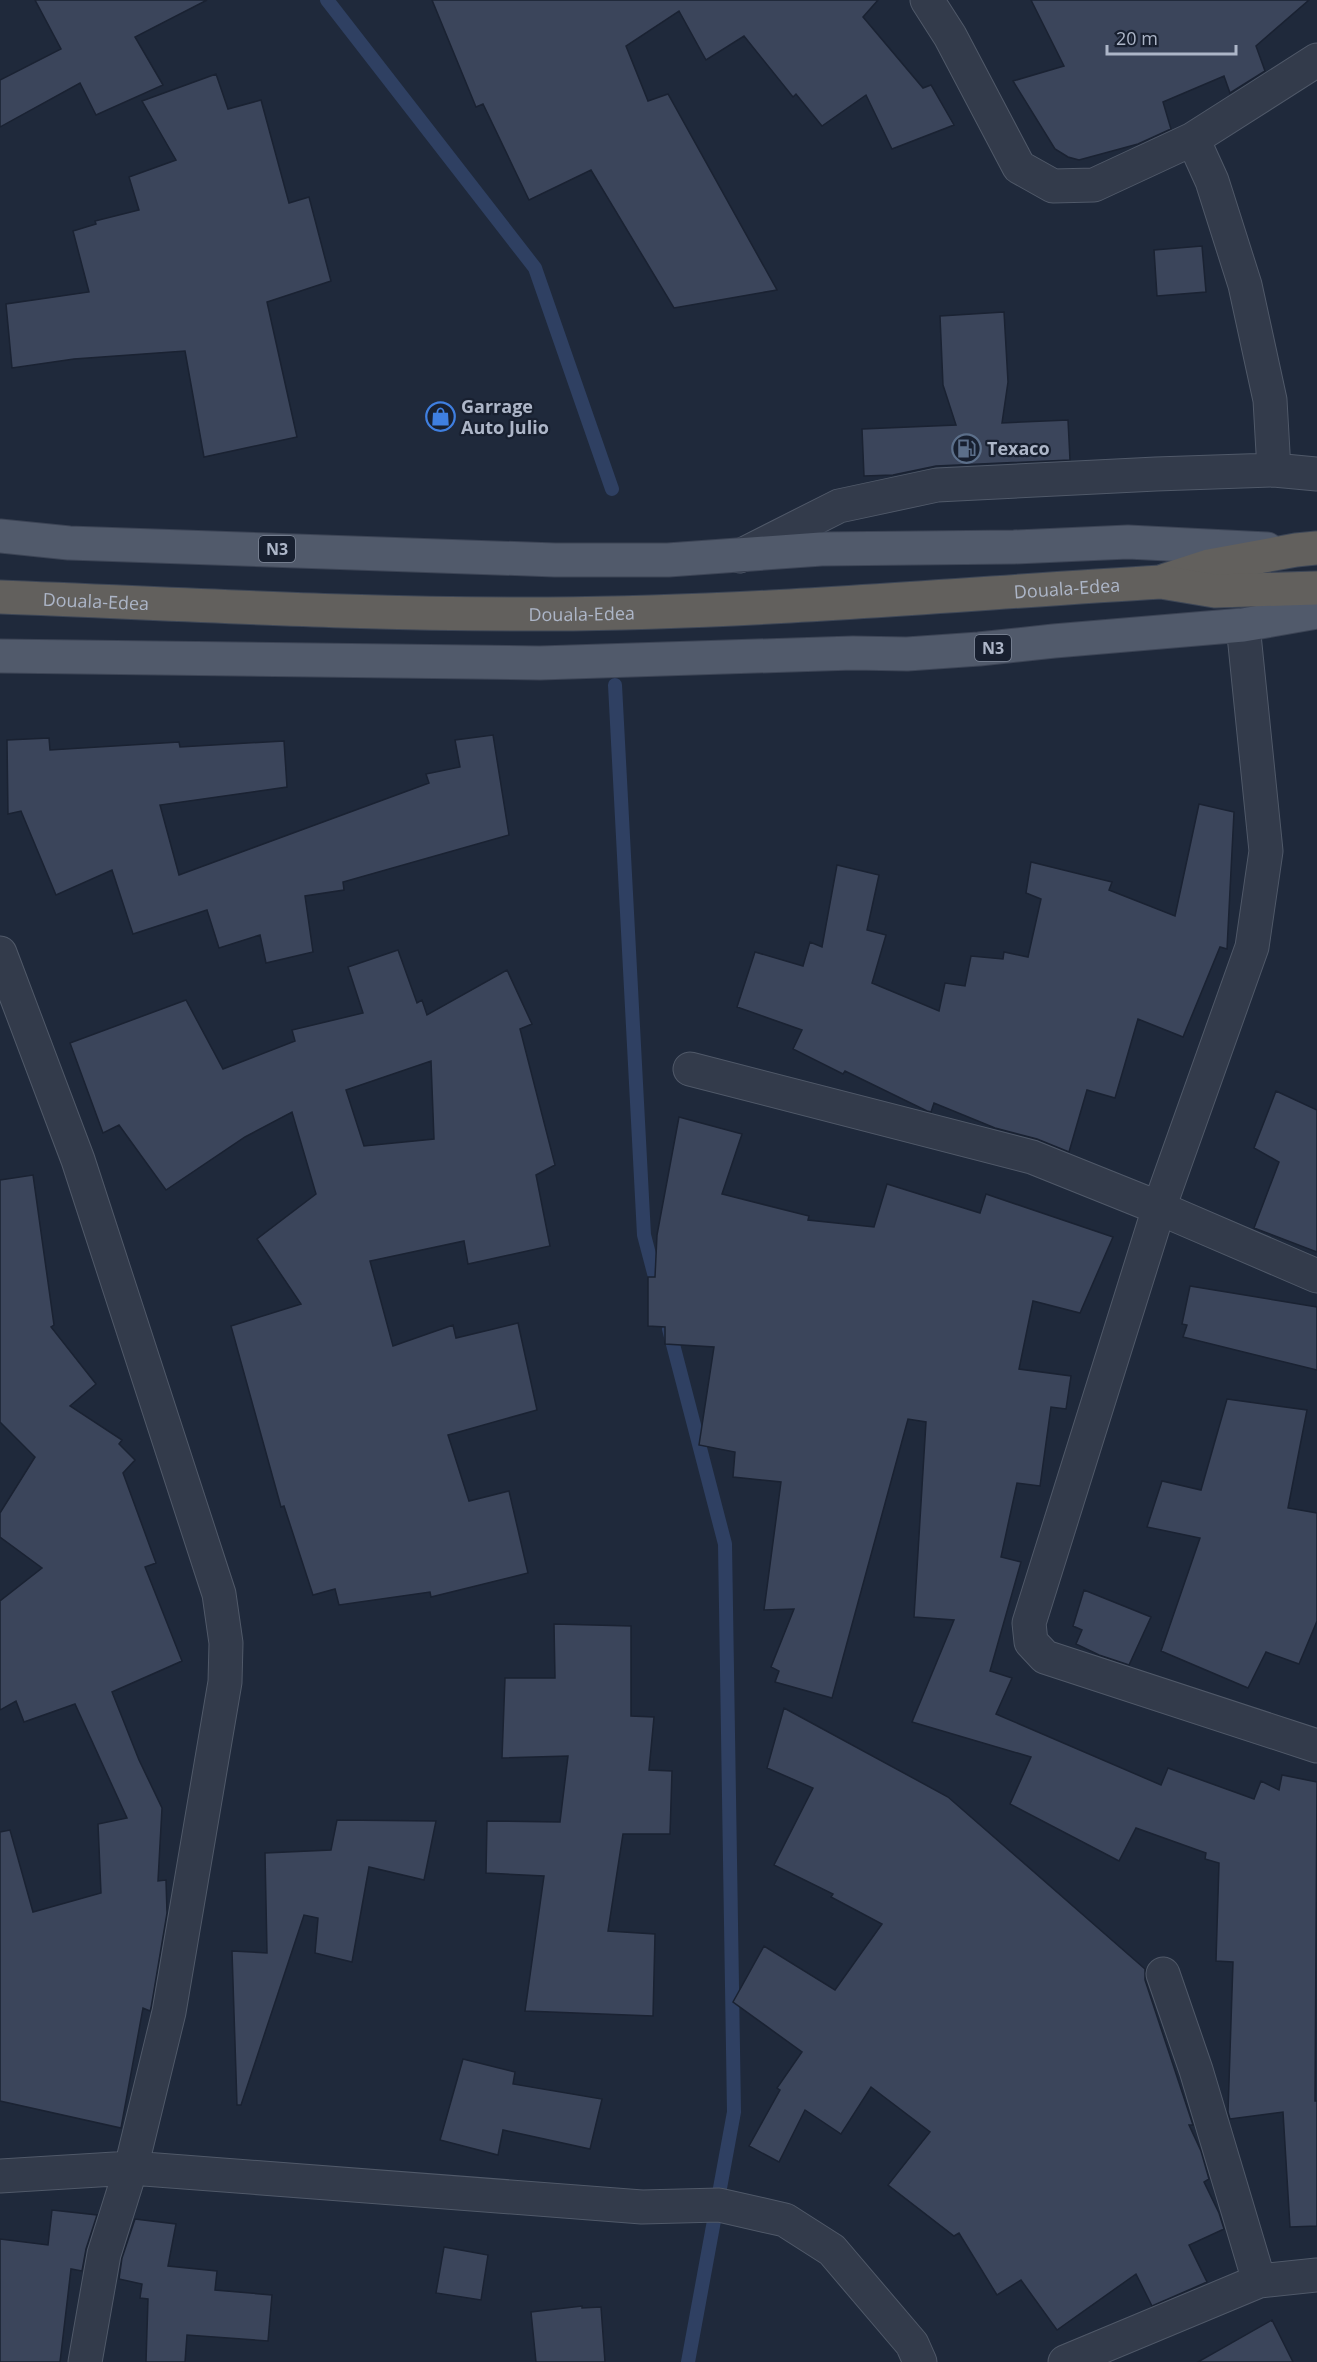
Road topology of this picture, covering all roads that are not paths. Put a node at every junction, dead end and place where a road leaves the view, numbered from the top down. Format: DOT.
graph roads {
  1 [pos="927,0"];
  2 [pos="1317,60"];
  3 [pos="1193,139"];
  4 [pos="1274,470"];
  5 [pos="1317,474"];
  6 [pos="0,537"];
  7 [pos="1310,546"];
  8 [pos="740,556"];
  9 [pos="1161,582"];
  10 [pos="1317,588"];
  11 [pos="0,597"];
  12 [pos="1317,612"];
  13 [pos="1243,625"];
  14 [pos="0,656"];
  15 [pos="0,953"];
  16 [pos="690,1069"];
  17 [pos="1159,1208"];
  18 [pos="1317,1276"];
  19 [pos="1317,1746"];
  20 [pos="1163,1974"];
  21 [pos="131,2168"];
  22 [pos="0,2176"];
  23 [pos="1317,2275"];
  24 [pos="1259,2280"];
  25 [pos="85,2362"];
  26 [pos="921,2362"];
  27 [pos="1065,2362"];
  1 -- 3 [label="street"];
  2 -- 3 [label="street"];
  3 -- 4 [label="street"];
  4 -- 5 [label="street"];
  4 -- 8 [label="street"];
  6 -- 8 [label="main road, N3"];
  7 -- 8 [label="main road, N3"];
  7 -- 9 [label="highway, Douala-Edea"];
  9 -- 10 [label="highway, Douala-Edea"];
  9 -- 11 [label="highway, Douala-Edea"];
  12 -- 13 [label="main road, N3"];
  13 -- 14 [label="main road, N3"];
  13 -- 17 [label="street"];
  15 -- 21 [label="street"];
  16 -- 17 [label="street"];
  17 -- 18 [label="street"];
  17 -- 19 [label="street"];
  20 -- 24 [label="street"];
  21 -- 22 [label="street"];
  21 -- 25 [label="street"];
  21 -- 26 [label="street"];
  23 -- 24 [label="street"];
  24 -- 27 [label="street"];
}
